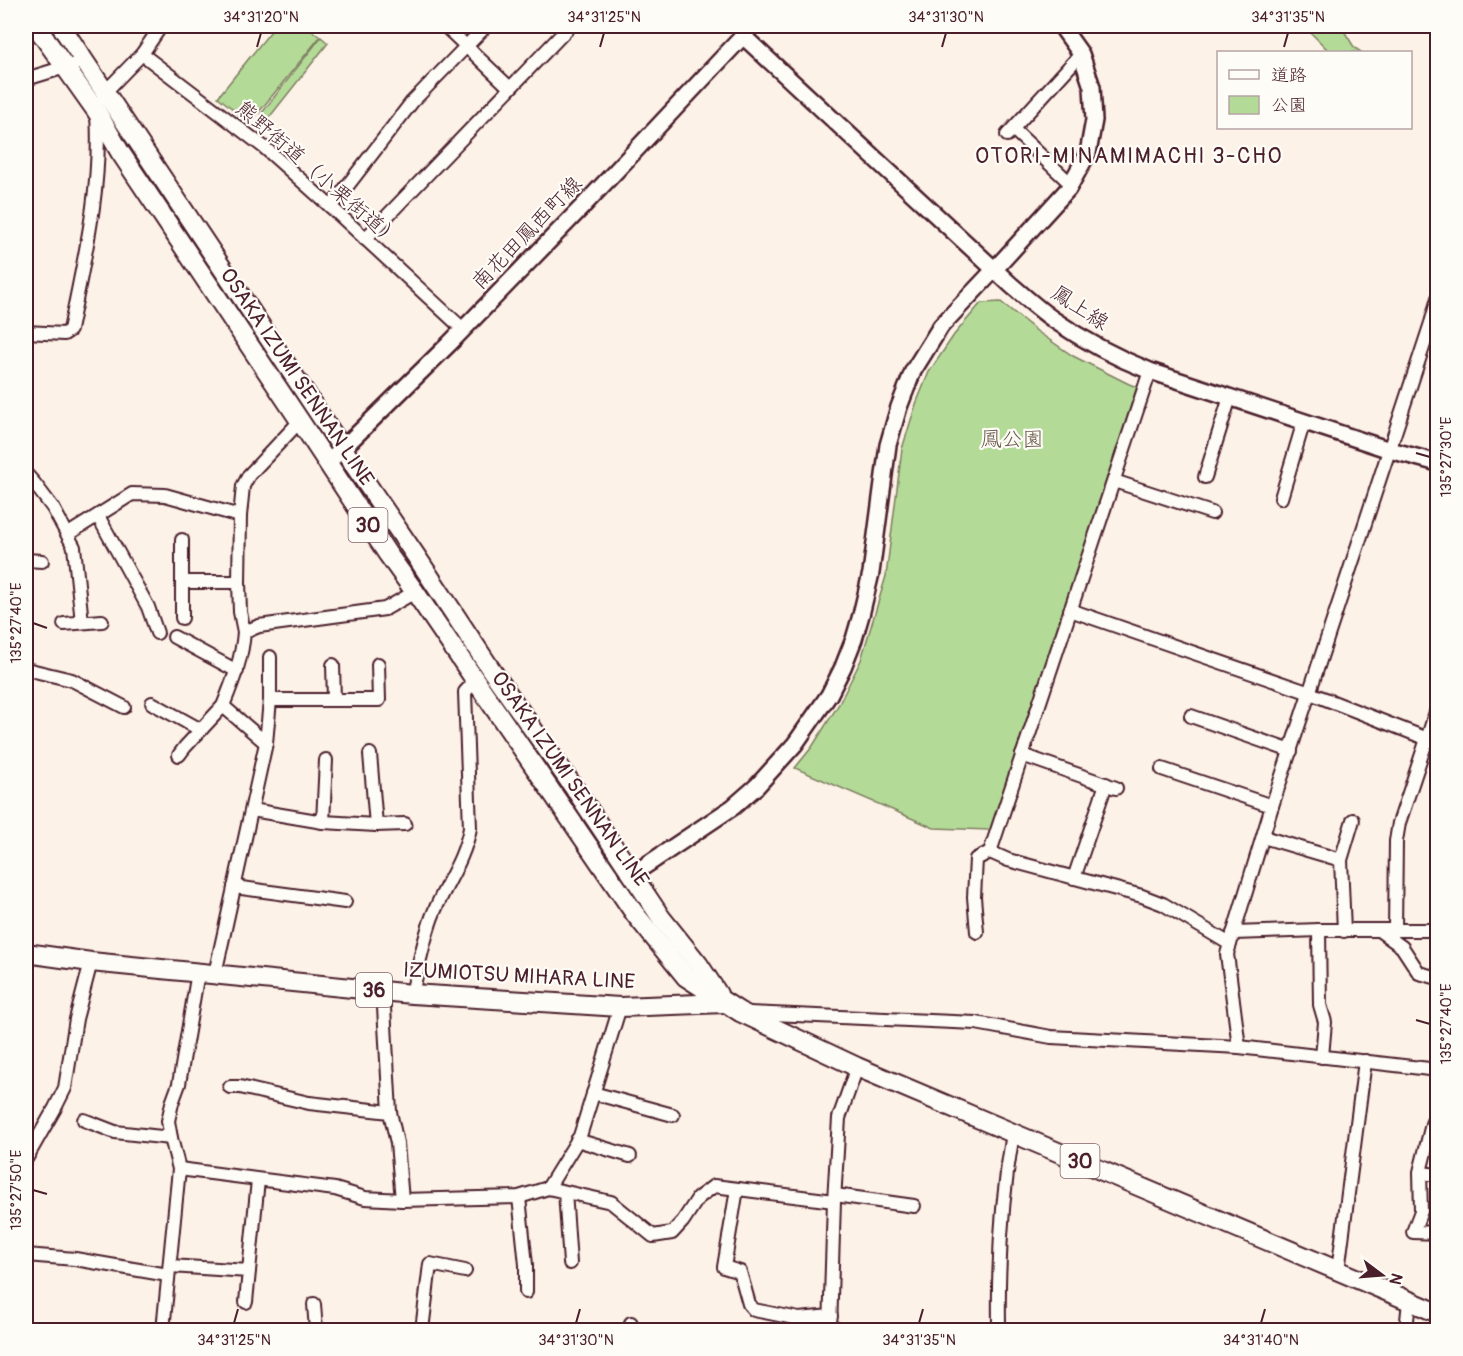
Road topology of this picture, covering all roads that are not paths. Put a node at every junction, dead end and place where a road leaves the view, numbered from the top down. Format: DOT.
graph roads {
  1 [pos="36,26"];
  2 [pos="61,26"];
  3 [pos="161,26"];
  4 [pos="445,26"];
  5 [pos="486,26"];
  6 [pos="570,26"];
  7 [pos="1061,26"];
  8 [pos="747,31"];
  9 [pos="466,46"];
  10 [pos="142,54"];
  11 [pos="1081,54"];
  12 [pos="85,61"];
  13 [pos="64,66"];
  14 [pos="26,79"];
  15 [pos="510,88"];
  16 [pos="106,91"];
  17 [pos="97,112"];
  18 [pos="1071,184"];
  19 [pos="331,207"];
  20 [pos="365,239"];
  21 [pos="994,270"];
  22 [pos="1437,298"];
  23 [pos="464,329"];
  24 [pos="26,332"];
  25 [pos="1150,371"];
  26 [pos="1230,397"];
  27 [pos="300,421"];
  28 [pos="1304,421"];
  29 [pos="342,449"];
  30 [pos="1390,450"];
  31 [pos="327,463"];
  32 [pos="1437,463"];
  33 [pos="26,474"];
  34 [pos="1205,477"];
  35 [pos="1114,481"];
  36 [pos="1281,498"];
  37 [pos="1212,513"];
  38 [pos="98,516"];
  39 [pos="240,516"];
  40 [pos="73,531"];
  41 [pos="182,540"];
  42 [pos="26,560"];
  43 [pos="42,561"];
  44 [pos="182,582"];
  45 [pos="239,582"];
  46 [pos="415,592"];
  47 [pos="1070,610"];
  48 [pos="182,618"];
  49 [pos="102,621"];
  50 [pos="82,622"];
  51 [pos="64,624"];
  52 [pos="244,632"];
  53 [pos="157,633"];
  54 [pos="174,637"];
  55 [pos="270,657"];
  56 [pos="378,664"];
  57 [pos="333,665"];
  58 [pos="26,669"];
  59 [pos="237,671"];
  60 [pos="475,681"];
  61 [pos="1310,693"];
  62 [pos="334,699"];
  63 [pos="270,700"];
  64 [pos="152,703"];
  65 [pos="223,706"];
  66 [pos="1437,706"];
  67 [pos="124,707"];
  68 [pos="1191,716"];
  69 [pos="201,730"];
  70 [pos="1432,740"];
  71 [pos="266,743"];
  72 [pos="1291,752"];
  73 [pos="370,754"];
  74 [pos="179,755"];
  75 [pos="1022,755"];
  76 [pos="326,760"];
  77 [pos="1162,769"];
  78 [pos="1272,806"];
  79 [pos="252,810"];
  80 [pos="1353,820"];
  81 [pos="323,822"];
  82 [pos="405,824"];
  83 [pos="376,825"];
  84 [pos="1263,837"];
  85 [pos="990,852"];
  86 [pos="1341,860"];
  87 [pos="633,874"];
  88 [pos="1074,878"];
  89 [pos="234,887"];
  90 [pos="345,902"];
  91 [pos="1319,930"];
  92 [pos="1395,930"];
  93 [pos="1437,930"];
  94 [pos="1344,931"];
  95 [pos="1380,931"];
  96 [pos="977,932"];
  97 [pos="1231,938"];
  98 [pos="26,953"];
  99 [pos="91,962"];
  100 [pos="206,973"];
  101 [pos="1437,978"];
  102 [pos="383,990"];
  103 [pos="412,994"];
  104 [pos="620,1007"];
  105 [pos="732,1007"];
  106 [pos="1239,1047"];
  107 [pos="1322,1057"];
  108 [pos="1365,1061"];
  109 [pos="857,1067"];
  110 [pos="1437,1070"];
  111 [pos="230,1087"];
  112 [pos="593,1093"];
  113 [pos="1437,1110"];
  114 [pos="390,1112"];
  115 [pos="673,1115"];
  116 [pos="84,1120"];
  117 [pos="1013,1132"];
  118 [pos="171,1138"];
  119 [pos="577,1140"];
  120 [pos="630,1156"];
  121 [pos="26,1159"];
  122 [pos="179,1169"];
  123 [pos="1421,1173"];
  124 [pos="1437,1175"];
  125 [pos="258,1180"];
  126 [pos="548,1188"];
  127 [pos="737,1189"];
  128 [pos="565,1192"];
  129 [pos="519,1197"];
  130 [pos="834,1198"];
  131 [pos="402,1200"];
  132 [pos="914,1206"];
  133 [pos="1437,1233"];
  134 [pos="26,1256"];
  135 [pos="570,1263"];
  136 [pos="169,1271"];
  137 [pos="249,1271"];
  138 [pos="465,1271"];
  139 [pos="1338,1271"];
  140 [pos="526,1292"];
  141 [pos="1409,1301"];
  142 [pos="246,1302"];
  143 [pos="314,1304"];
  144 [pos="1437,1313"];
  145 [pos="831,1316"];
  146 [pos="999,1324"];
  147 [pos="163,1330"];
  148 [pos="316,1330"];
  149 [pos="422,1330"];
  150 [pos="830,1330"];
  151 [pos="1406,1330"];
  1 -- 13 [label="main road, OSAKA IZUMI SENNAN LINE / 30"];
  2 -- 12 [label="main road, OSAKA IZUMI SENNAN LINE / 30"];
  3 -- 10 [label="street"];
  4 -- 9 [label="street"];
  5 -- 9 [label="street"];
  6 -- 15 [label="street"];
  7 -- 11 [label="street"];
  8 -- 21 [label="street, 鳳上線"];
  8 -- 23 [label="street, 南花田鳳西町線"];
  9 -- 15 [label="street"];
  9 -- 19 [label="street"];
  10 -- 16 [label="street"];
  10 -- 19 [label="street, 熊野街道（小栗街道）"];
  11 -- 18 [label="street"];
  11 -- 18 [label="street"];
  12 -- 13 [label="street"];
  12 -- 16 [label="main road, OSAKA IZUMI SENNAN LINE / 30"];
  13 -- 14 [label="street"];
  13 -- 17 [label="main road, OSAKA IZUMI SENNAN LINE / 30"];
  15 -- 20 [label="street"];
  16 -- 17 [label="street"];
  16 -- 29 [label="main road, OSAKA IZUMI SENNAN LINE / 30"];
  17 -- 24 [label="street"];
  17 -- 27 [label="main road, OSAKA IZUMI SENNAN LINE / 30"];
  18 -- 21 [label="street"];
  19 -- 20 [label="street, 熊野街道（小栗街道）"];
  20 -- 23 [label="street, 熊野街道（小栗街道）"];
  21 -- 25 [label="street, 鳳上線"];
  21 -- 87 [label="street"];
  22 -- 30 [label="street"];
  23 -- 29 [label="street, 南花田鳳西町線"];
  25 -- 26 [label="street, 鳳上線"];
  25 -- 35 [label="street"];
  26 -- 28 [label="street, 鳳上線"];
  26 -- 34 [label="street"];
  27 -- 31 [label="main road, OSAKA IZUMI SENNAN LINE / 30"];
  27 -- 39 [label="street"];
  28 -- 30 [label="street, 鳳上線"];
  28 -- 36 [label="street"];
  29 -- 31 [label="street, 南花田鳳西町線"];
  29 -- 87 [label="main road, OSAKA IZUMI SENNAN LINE / 30"];
  30 -- 32 [label="street, 鳳上線"];
  30 -- 61 [label="street"];
  31 -- 46 [label="main road, OSAKA IZUMI SENNAN LINE / 30"];
  33 -- 50 [label="street"];
  35 -- 37 [label="street"];
  35 -- 47 [label="street"];
  38 -- 39 [label="street"];
  38 -- 40 [label="street"];
  38 -- 53 [label="street"];
  39 -- 45 [label="street"];
  41 -- 44 [label="street"];
  42 -- 43 [label="street"];
  44 -- 45 [label="street"];
  44 -- 48 [label="street"];
  45 -- 52 [label="street"];
  46 -- 52 [label="street"];
  46 -- 60 [label="main road, OSAKA IZUMI SENNAN LINE / 30"];
  47 -- 61 [label="street"];
  47 -- 75 [label="street"];
  49 -- 50 [label="street"];
  50 -- 51 [label="street"];
  52 -- 59 [label="street"];
  54 -- 59 [label="street"];
  55 -- 63 [label="street"];
  56 -- 62 [label="street"];
  57 -- 62 [label="street"];
  58 -- 67 [label="street"];
  59 -- 65 [label="street"];
  60 -- 103 [label="street"];
  60 -- 105 [label="main road, OSAKA IZUMI SENNAN LINE / 30"];
  61 -- 70 [label="street"];
  61 -- 72 [label="street"];
  62 -- 63 [label="street"];
  63 -- 71 [label="street"];
  64 -- 69 [label="street"];
  65 -- 69 [label="street"];
  65 -- 71 [label="street"];
  66 -- 70 [label="street"];
  68 -- 72 [label="street"];
  69 -- 74 [label="street"];
  70 -- 92 [label="street"];
  71 -- 79 [label="street"];
  72 -- 78 [label="street"];
  73 -- 83 [label="street"];
  75 -- 85 [label="street"];
  75 -- 88 [label="street"];
  76 -- 81 [label="street"];
  77 -- 78 [label="street"];
  78 -- 84 [label="street"];
  79 -- 81 [label="street"];
  79 -- 89 [label="street"];
  80 -- 86 [label="street"];
  81 -- 83 [label="street"];
  82 -- 83 [label="street"];
  84 -- 86 [label="street"];
  84 -- 97 [label="street"];
  85 -- 88 [label="street"];
  85 -- 96 [label="street"];
  86 -- 94 [label="street"];
  87 -- 105 [label="main road, OSAKA IZUMI SENNAN LINE / 30"];
  88 -- 97 [label="street"];
  89 -- 90 [label="street"];
  89 -- 100 [label="street"];
  91 -- 94 [label="street"];
  91 -- 97 [label="street"];
  91 -- 107 [label="street"];
  92 -- 93 [label="street"];
  92 -- 95 [label="street"];
  94 -- 95 [label="street"];
  95 -- 101 [label="street"];
  97 -- 106 [label="street"];
  98 -- 99 [label="main road, IZUMIOTSU MIHARA LINE / 36"];
  99 -- 100 [label="main road, IZUMIOTSU MIHARA LINE / 36"];
  99 -- 121 [label="street"];
  100 -- 102 [label="main road, IZUMIOTSU MIHARA LINE / 36"];
  100 -- 118 [label="street"];
  102 -- 103 [label="main road, IZUMIOTSU MIHARA LINE / 36"];
  102 -- 114 [label="street"];
  103 -- 104 [label="main road, IZUMIOTSU MIHARA LINE / 36"];
  104 -- 105 [label="main road, IZUMIOTSU MIHARA LINE / 36"];
  104 -- 112 [label="street"];
  105 -- 106 [label="street"];
  105 -- 109 [label="main road, OSAKA IZUMI SENNAN LINE / 30"];
  106 -- 107 [label="street"];
  107 -- 108 [label="street"];
  108 -- 110 [label="street"];
  108 -- 139 [label="street"];
  109 -- 117 [label="main road, OSAKA IZUMI SENNAN LINE / 30"];
  109 -- 130 [label="street"];
  111 -- 114 [label="street"];
  112 -- 115 [label="street"];
  112 -- 119 [label="street"];
  113 -- 123 [label="street"];
  114 -- 131 [label="street"];
  116 -- 118 [label="street"];
  117 -- 139 [label="main road, OSAKA IZUMI SENNAN LINE / 30"];
  117 -- 146 [label="street"];
  118 -- 122 [label="street"];
  119 -- 120 [label="street"];
  119 -- 126 [label="street"];
  122 -- 125 [label="street"];
  122 -- 136 [label="street"];
  123 -- 124 [label="street"];
  123 -- 133 [label="street"];
  125 -- 131 [label="street"];
  125 -- 137 [label="street"];
  126 -- 128 [label="street"];
  126 -- 129 [label="street"];
  127 -- 128 [label="street"];
  127 -- 130 [label="street"];
  127 -- 145 [label="street"];
  128 -- 135 [label="street"];
  129 -- 131 [label="street"];
  129 -- 140 [label="street"];
  130 -- 132 [label="street"];
  130 -- 145 [label="street"];
  134 -- 136 [label="street"];
  136 -- 137 [label="street"];
  136 -- 147 [label="street"];
  137 -- 142 [label="street"];
  138 -- 149 [label="street"];
  139 -- 141 [label="main road, OSAKA IZUMI SENNAN LINE / 30"];
  141 -- 144 [label="main road, OSAKA IZUMI SENNAN LINE / 30"];
  141 -- 151 [label="street"];
  143 -- 148 [label="street"];
  145 -- 150 [label="street"];
}
